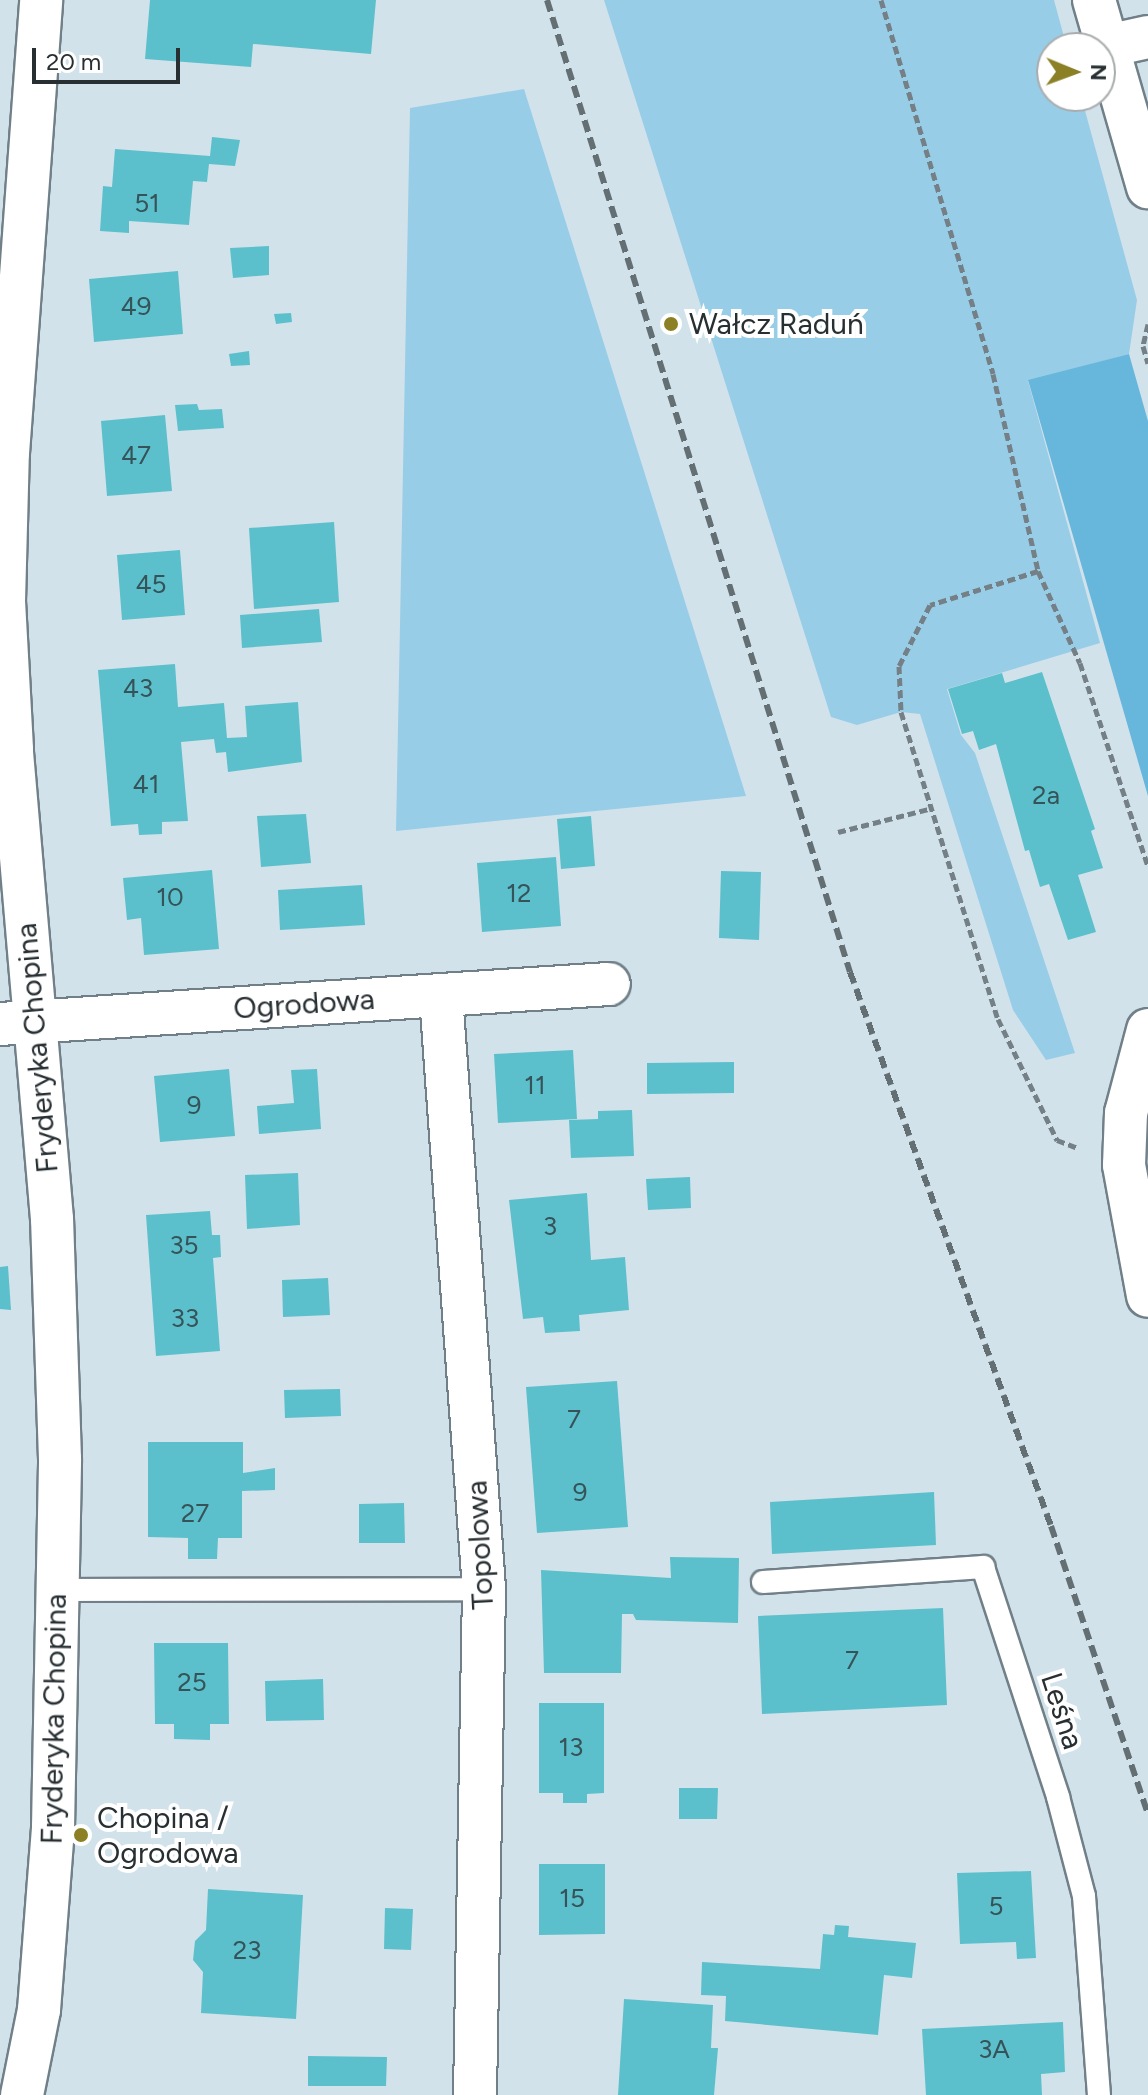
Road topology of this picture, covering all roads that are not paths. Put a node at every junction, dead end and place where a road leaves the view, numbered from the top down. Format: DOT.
graph roads {
  1 [pos="41,0"];
  2 [pos="1094,0"];
  3 [pos="1103,32"];
  4 [pos="1148,37"];
  5 [pos="1116,44"];
  6 [pos="1116,77"];
  7 [pos="1148,187"];
  8 [pos="609,984"];
  9 [pos="441,996"];
  10 [pos="17,1022"];
  11 [pos="1148,1030"];
  12 [pos="1148,1296"];
  13 [pos="763,1582"];
  14 [pos="484,1589"];
  15 [pos="57,1590"];
  16 [pos="22,2095"];
  17 [pos="475,2095"];
  18 [pos="1099,2095"];
  1 -- 10 [label="street, Fryderyka Chopina"];
  2 -- 3 [label="street"];
  4 -- 5 [label="street"];
  6 -- 7 [label="street"];
  8 -- 9 [label="street, Ogrodowa"];
  9 -- 10 [label="street, Ogrodowa"];
  9 -- 14 [label="street, Topolowa"];
  10 -- 15 [label="street, Fryderyka Chopina"];
  11 -- 12 [label="street"];
  13 -- 18 [label="lane, Leśna"];
  14 -- 15 [label="lane"];
  14 -- 17 [label="street, Topolowa"];
  15 -- 16 [label="street, Fryderyka Chopina"];
}
